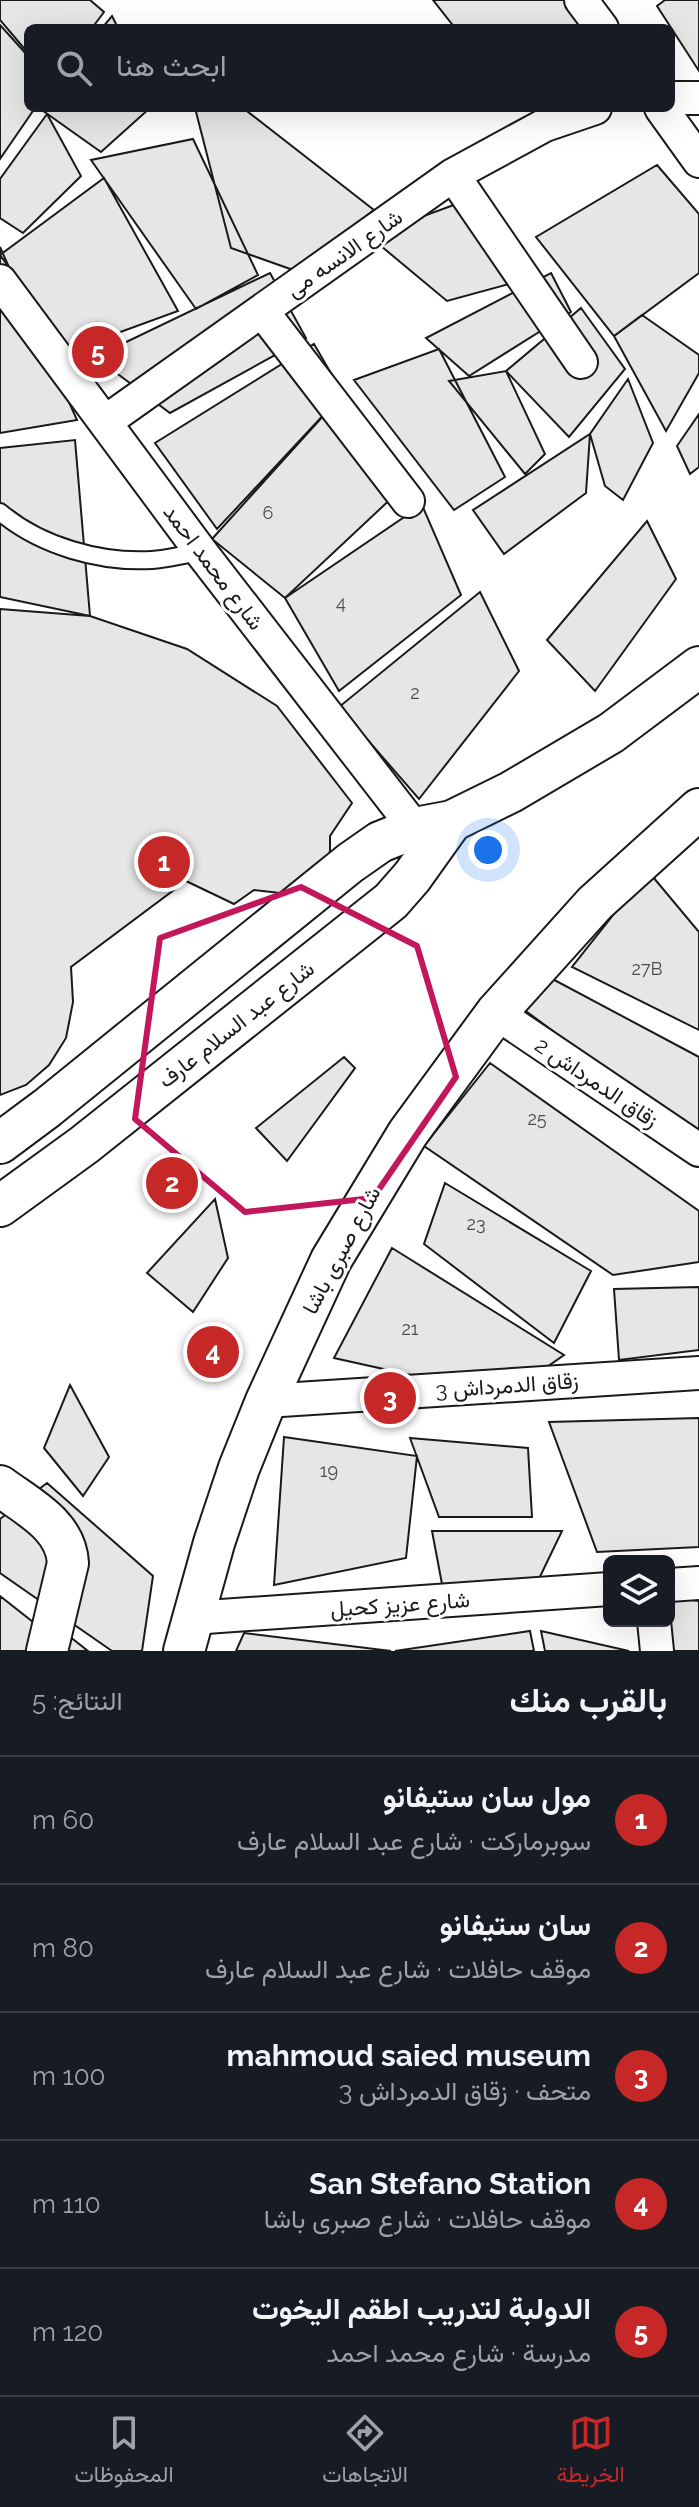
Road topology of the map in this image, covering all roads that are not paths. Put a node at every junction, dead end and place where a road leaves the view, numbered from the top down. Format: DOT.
graph roads {
  1 [pos="581,0"];
  2 [pos="599,24"];
  3 [pos="675,98"];
  4 [pos="699,98"];
  5 [pos="583,112"];
  6 [pos="664,112"];
  7 [pos="699,161"];
  8 [pos="453,175"];
  9 [pos="0,281"];
  10 [pos="262,311"];
  11 [pos="581,362"];
  12 [pos="105,422"];
  13 [pos="408,501"];
  14 [pos="0,512"];
  15 [pos="201,552"];
  16 [pos="699,667"];
  17 [pos="699,809"];
  18 [pos="433,833"];
  19 [pos="496,1013"];
  20 [pos="0,1143"];
  21 [pos="699,1150"];
  22 [pos="0,1206"];
  23 [pos="699,1373"];
  24 [pos="266,1401"];
  25 [pos="0,1486"];
  26 [pos="699,1583"];
  27 [pos="675,1585"];
  28 [pos="603,1590"];
  29 [pos="655,1627"];
  30 [pos="188,1635"];
  31 [pos="47,1651"];
  32 [pos="657,1651"];
  1 -- 2 [label="street"];
  3 -- 4 [label="street"];
  5 -- 8 [label="street, شارع الانسه مى"];
  6 -- 7 [label="street"];
  8 -- 10 [label="street, شارع الانسه مى"];
  8 -- 11 [label="street"];
  9 -- 12 [label="street, شارع محمد احمد"];
  10 -- 12 [label="street, شارع الانسه مى"];
  10 -- 13 [label="street"];
  12 -- 15 [label="street, شارع محمد احمد"];
  14 -- 15 [label="lane"];
  15 -- 18 [label="street, شارع محمد احمد"];
  16 -- 18 [label="street, شارع عبد السلام عارف"];
  17 -- 19 [label="street, شارع صبرى باشا"];
  18 -- 20 [label="street, شارع عبد السلام عارف"];
  18 -- 22 [label="street, شارع عبد السلام عارف"];
  19 -- 21 [label="street, زقاق الدمرداش 2"];
  19 -- 24 [label="street, شارع صبرى باشا"];
  23 -- 24 [label="street, زقاق الدمرداش 3"];
  24 -- 30 [label="street, شارع صبرى باشا"];
  25 -- 31 [label="street"];
  26 -- 27 [label="street"];
  28 -- 30 [label="street, شارع عزيز كحيل"];
  29 -- 32 [label="street"];
}
